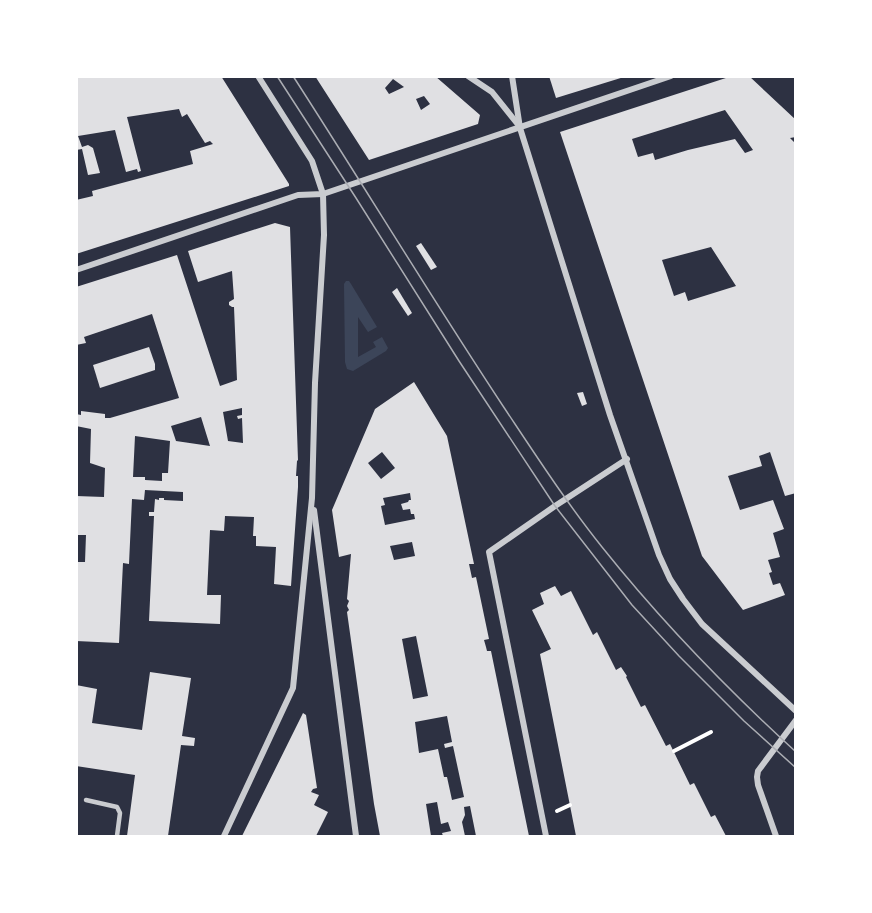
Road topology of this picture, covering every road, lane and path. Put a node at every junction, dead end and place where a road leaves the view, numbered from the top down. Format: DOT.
graph roads {
  1 [pos="258,76"];
  2 [pos="468,76"];
  3 [pos="512,76"];
  4 [pos="671,76"];
  5 [pos="520,128"];
  6 [pos="323,194"];
  7 [pos="76,270"];
  8 [pos="627,459"];
  9 [pos="312,498"];
  10 [pos="793,703"];
  11 [pos="795,711"];
  12 [pos="795,720"];
  13 [pos="711,732"];
  14 [pos="674,751"];
  15 [pos="86,800"];
  16 [pos="117,837"];
  17 [pos="224,837"];
  18 [pos="356,837"];
  19 [pos="546,837"];
  20 [pos="776,837"];
  1 -- 6 [label="street"];
  2 -- 5 [label="street"];
  3 -- 5 [label="street"];
  4 -- 5 [label="street"];
  5 -- 6 [label="street"];
  5 -- 8 [label="street"];
  6 -- 7 [label="street"];
  6 -- 9 [label="street"];
  8 -- 10 [label="street"];
  8 -- 19 [label="street"];
  9 -- 17 [label="street"];
  9 -- 18 [label="street"];
  10 -- 11 [label="street"];
  12 -- 20 [label="street"];
  13 -- 14 [label="path"];
  15 -- 16 [label="lane"];
}
